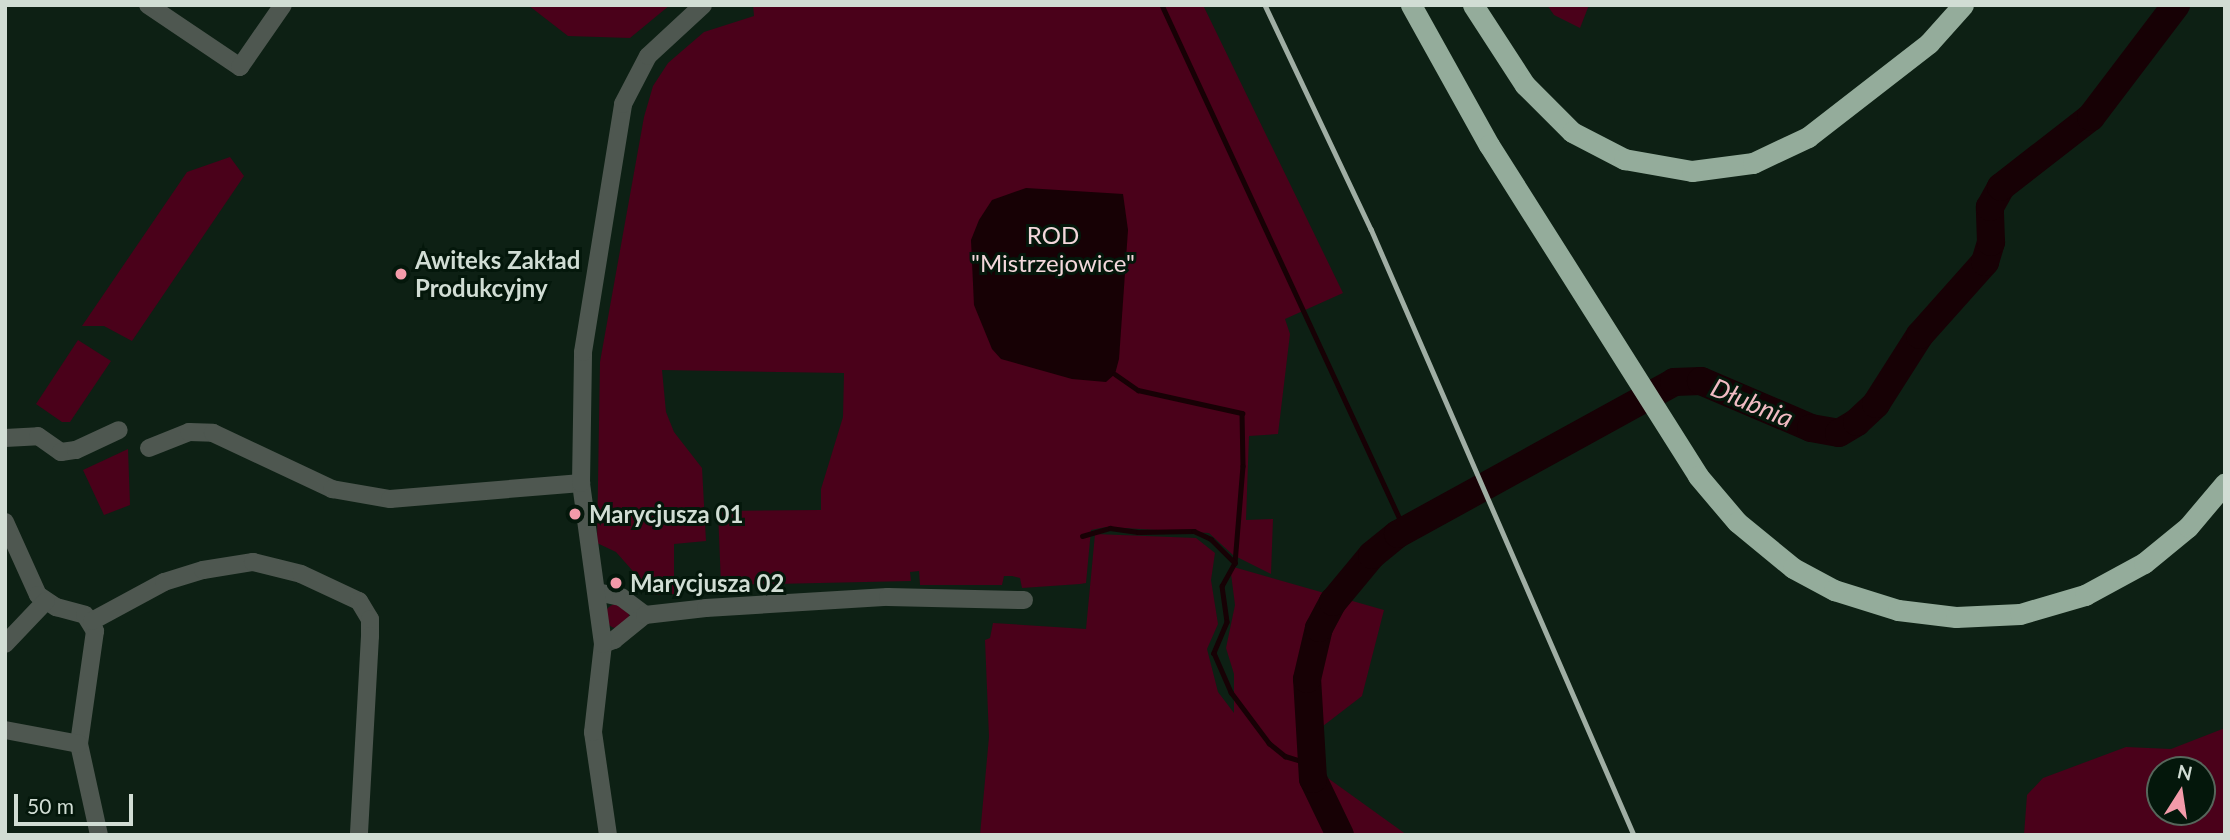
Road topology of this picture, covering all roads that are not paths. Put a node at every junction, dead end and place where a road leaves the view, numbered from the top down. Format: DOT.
graph roads {
  1 [pos="148,5"];
  2 [pos="284,5"];
  3 [pos="703,5"];
  4 [pos="1411,5"];
  5 [pos="1473,5"];
  6 [pos="1964,5"];
  7 [pos="119,430"];
  8 [pos="5,438"];
  9 [pos="149,449"];
  10 [pos="581,483"];
  11 [pos="2225,483"];
  12 [pos="5,522"];
  13 [pos="597,592"];
  14 [pos="1024,600"];
  15 [pos="46,601"];
  16 [pos="645,615"];
  17 [pos="92,621"];
  18 [pos="5,644"];
  19 [pos="603,644"];
  20 [pos="5,730"];
  21 [pos="79,744"];
  22 [pos="99,835"];
  23 [pos="359,835"];
  24 [pos="608,835"];
  1 -- 2 [label="street"];
  3 -- 10 [label="street"];
  4 -- 11 [label="highway"];
  5 -- 6 [label="highway"];
  7 -- 8 [label="street"];
  9 -- 10 [label="street"];
  10 -- 13 [label="street"];
  12 -- 15 [label="street"];
  13 -- 16 [label="street"];
  13 -- 19 [label="street"];
  14 -- 16 [label="street"];
  15 -- 17 [label="street"];
  15 -- 18 [label="street"];
  16 -- 19 [label="street"];
  17 -- 21 [label="street"];
  17 -- 23 [label="street"];
  19 -- 24 [label="street"];
  20 -- 21 [label="street"];
  21 -- 22 [label="street"];
}
